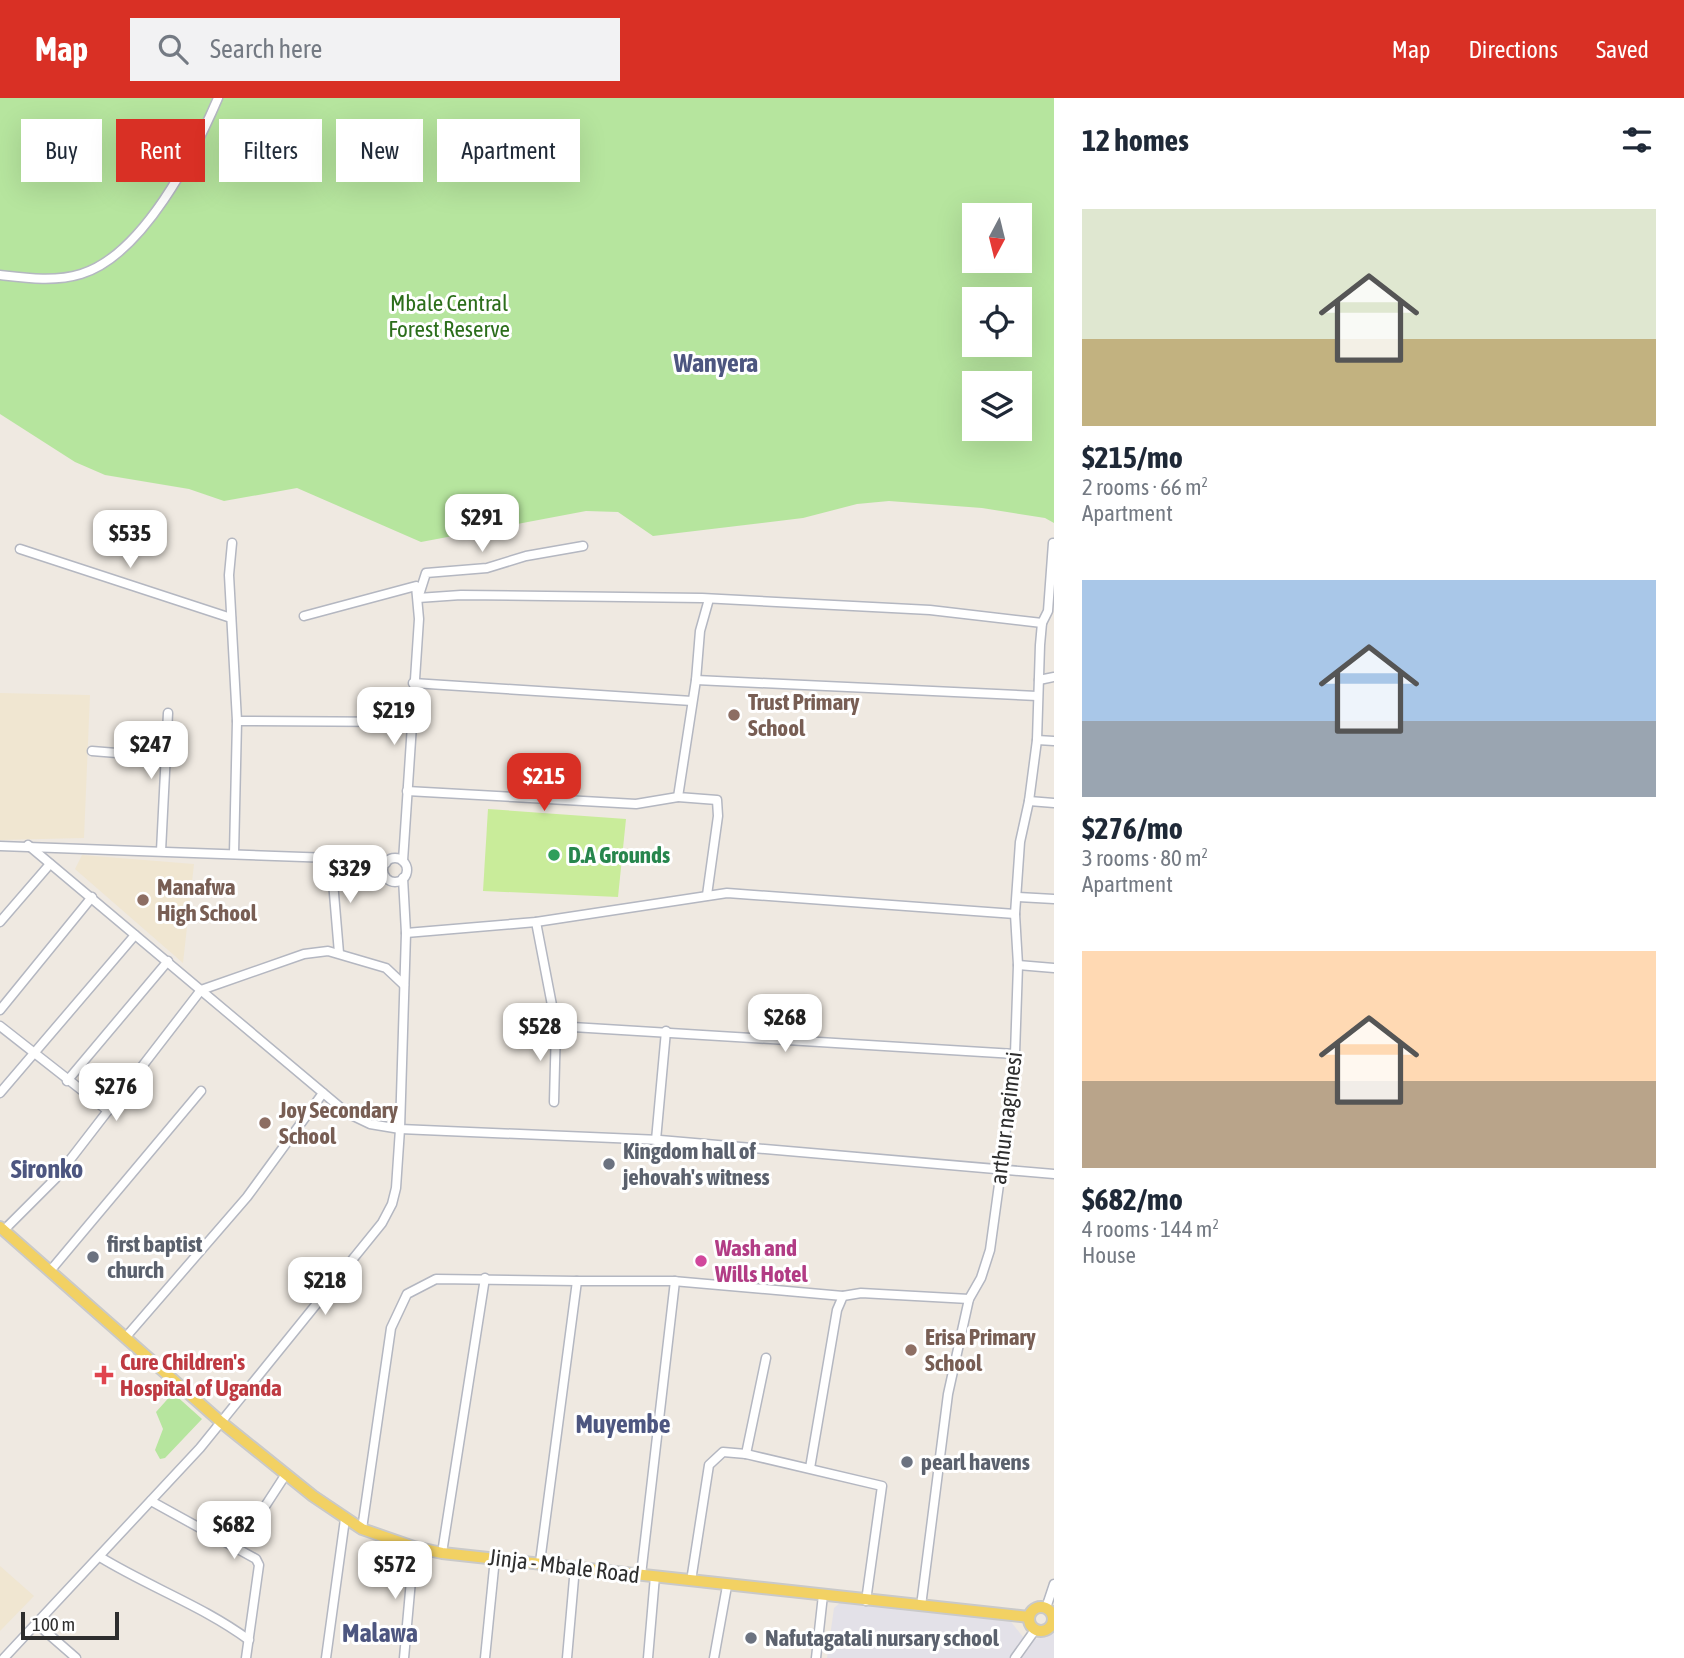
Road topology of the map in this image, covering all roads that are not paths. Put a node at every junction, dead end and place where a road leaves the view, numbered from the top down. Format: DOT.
graph roads {
  1 [pos="218,98"];
  2 [pos="0,275"];
  3 [pos="232,543"];
  4 [pos="1053,543"];
  5 [pos="583,546"];
  6 [pos="20,549"];
  7 [pos="418,598"];
  8 [pos="709,599"];
  9 [pos="1051,610"];
  10 [pos="304,616"];
  11 [pos="231,618"];
  12 [pos="1042,623"];
  13 [pos="1054,677"];
  14 [pos="696,680"];
  15 [pos="1039,680"];
  16 [pos="413,684"];
  17 [pos="1037,696"];
  18 [pos="692,701"];
  19 [pos="168,713"];
  20 [pos="237,721"];
  21 [pos="410,722"];
  22 [pos="1037,740"];
  23 [pos="1054,741"];
  24 [pos="92,751"];
  25 [pos="166,757"];
  26 [pos="407,791"];
  27 [pos="678,797"];
  28 [pos="1029,801"];
  29 [pos="1054,803"];
  30 [pos="28,845"];
  31 [pos="0,846"];
  32 [pos="161,851"];
  33 [pos="234,854"];
  34 [pos="331,858"];
  35 [pos="403,861"];
  36 [pos="386,863"];
  37 [pos="50,864"];
  38 [pos="403,878"];
  39 [pos="707,895"];
  40 [pos="1018,897"];
  41 [pos="92,898"];
  42 [pos="1054,899"];
  43 [pos="1015,914"];
  44 [pos="0,922"];
  45 [pos="536,922"];
  46 [pos="406,933"];
  47 [pos="135,935"];
  48 [pos="339,953"];
  49 [pos="168,961"];
  50 [pos="1018,965"];
  51 [pos="1054,968"];
  52 [pos="404,985"];
  53 [pos="201,990"];
  54 [pos="0,1010"];
  55 [pos="0,1026"];
  56 [pos="556,1026"];
  57 [pos="666,1031"];
  58 [pos="33,1054"];
  59 [pos="1015,1054"];
  60 [pos="67,1081"];
  61 [pos="201,1091"];
  62 [pos="0,1093"];
  63 [pos="323,1093"];
  64 [pos="554,1102"];
  65 [pos="107,1110"];
  66 [pos="400,1129"];
  67 [pos="656,1140"];
  68 [pos="1000,1170"];
  69 [pos="1054,1174"];
  70 [pos="2,1229"];
  71 [pos="50,1271"];
  72 [pos="485,1278"];
  73 [pos="576,1281"];
  74 [pos="675,1282"];
  75 [pos="843,1296"];
  76 [pos="969,1299"];
  77 [pos="125,1338"];
  78 [pos="766,1358"];
  79 [pos="221,1422"];
  80 [pos="746,1454"];
  81 [pos="810,1468"];
  82 [pos="286,1474"];
  83 [pos="151,1502"];
  84 [pos="345,1519"];
  85 [pos="362,1529"];
  86 [pos="414,1547"];
  87 [pos="238,1548"];
  88 [pos="442,1553"];
  89 [pos="100,1557"];
  90 [pos="495,1558"];
  91 [pos="540,1562"];
  92 [pos="575,1567"];
  93 [pos="641,1575"];
  94 [pos="655,1577"];
  95 [pos="691,1581"];
  96 [pos="1054,1584"];
  97 [pos="727,1586"];
  98 [pos="823,1595"];
  99 [pos="866,1601"];
  100 [pos="921,1606"];
  101 [pos="1046,1608"];
  102 [pos="1029,1617"];
  103 [pos="37,1624"];
  104 [pos="1053,1625"];
  105 [pos="1035,1630"];
  106 [pos="248,1640"];
  107 [pos="4,1658"];
  108 [pos="76,1658"];
  109 [pos="246,1658"];
  110 [pos="326,1658"];
  111 [pos="404,1658"];
  112 [pos="485,1658"];
  113 [pos="567,1658"];
  114 [pos="648,1658"];
  115 [pos="714,1658"];
  116 [pos="816,1658"];
  117 [pos="1015,1658"];
  1 -- 2 [label="street"];
  3 -- 11 [label="street"];
  4 -- 9 [label="street"];
  5 -- 7 [label="street"];
  6 -- 11 [label="street"];
  7 -- 8 [label="street"];
  7 -- 10 [label="street"];
  7 -- 16 [label="street"];
  8 -- 12 [label="street"];
  8 -- 14 [label="street"];
  9 -- 12 [label="street"];
  11 -- 20 [label="street"];
  12 -- 15 [label="street, arthur nagimesi"];
  13 -- 15 [label="street"];
  14 -- 17 [label="street"];
  14 -- 18 [label="street"];
  15 -- 17 [label="street, arthur nagimesi"];
  16 -- 18 [label="street"];
  16 -- 21 [label="street"];
  17 -- 22 [label="street, arthur nagimesi"];
  18 -- 27 [label="street"];
  19 -- 25 [label="street"];
  20 -- 21 [label="street"];
  20 -- 33 [label="street"];
  21 -- 26 [label="street"];
  22 -- 23 [label="street"];
  22 -- 28 [label="street, arthur nagimesi"];
  24 -- 25 [label="street"];
  25 -- 32 [label="street"];
  26 -- 27 [label="street"];
  26 -- 35 [label="street"];
  27 -- 39 [label="street"];
  28 -- 29 [label="street"];
  28 -- 40 [label="street, arthur nagimesi"];
  30 -- 31 [label="street"];
  30 -- 32 [label="street"];
  30 -- 37 [label="street"];
  32 -- 33 [label="street"];
  33 -- 34 [label="street"];
  34 -- 36 [label="street"];
  34 -- 48 [label="street"];
  35 -- 36 [label="street"];
  35 -- 38 [label="street"];
  36 -- 38 [label="street"];
  37 -- 41 [label="street"];
  37 -- 44 [label="street"];
  38 -- 46 [label="street"];
  39 -- 43 [label="street"];
  39 -- 45 [label="street"];
  40 -- 42 [label="street"];
  40 -- 43 [label="street, arthur nagimesi"];
  41 -- 47 [label="street"];
  41 -- 54 [label="street"];
  43 -- 50 [label="street, arthur nagimesi"];
  45 -- 46 [label="street"];
  45 -- 56 [label="street"];
  46 -- 52 [label="street"];
  47 -- 49 [label="street"];
  47 -- 58 [label="street"];
  48 -- 52 [label="street"];
  48 -- 53 [label="street"];
  49 -- 53 [label="street"];
  49 -- 60 [label="street"];
  50 -- 51 [label="street"];
  50 -- 59 [label="street, arthur nagimesi"];
  52 -- 66 [label="street"];
  53 -- 63 [label="street"];
  53 -- 65 [label="street"];
  55 -- 58 [label="street"];
  56 -- 57 [label="street"];
  56 -- 64 [label="street"];
  57 -- 59 [label="street"];
  57 -- 67 [label="street"];
  58 -- 60 [label="street"];
  58 -- 62 [label="street"];
  59 -- 68 [label="street, arthur nagimesi"];
  60 -- 65 [label="street"];
  61 -- 71 [label="street"];
  63 -- 66 [label="street"];
  63 -- 77 [label="street"];
  65 -- 70 [label="street"];
  66 -- 67 [label="street"];
  66 -- 79 [label="street"];
  67 -- 68 [label="street"];
  68 -- 69 [label="street"];
  68 -- 76 [label="street, arthur nagimesi"];
  70 -- 71 [label="main road, Jinja - Mbale Road"];
  71 -- 77 [label="main road, Jinja - Mbale Road"];
  72 -- 73 [label="street"];
  72 -- 85 [label="street"];
  72 -- 88 [label="street"];
  73 -- 74 [label="street"];
  73 -- 91 [label="street"];
  74 -- 75 [label="street"];
  74 -- 93 [label="street"];
  75 -- 76 [label="street"];
  75 -- 81 [label="street"];
  76 -- 100 [label="street, arthur nagimesi"];
  77 -- 79 [label="main road, Jinja - Mbale Road"];
  78 -- 80 [label="street"];
  79 -- 82 [label="main road, Jinja - Mbale Road"];
  79 -- 83 [label="street"];
  80 -- 81 [label="street"];
  80 -- 95 [label="street"];
  81 -- 99 [label="street"];
  82 -- 84 [label="main road, Jinja - Mbale Road"];
  82 -- 87 [label="street"];
  83 -- 87 [label="street"];
  83 -- 89 [label="street"];
  84 -- 85 [label="main road, Jinja - Mbale Road"];
  84 -- 110 [label="street"];
  85 -- 86 [label="main road, Jinja - Mbale Road"];
  86 -- 88 [label="main road, Jinja - Mbale Road"];
  86 -- 111 [label="street"];
  87 -- 106 [label="street"];
  88 -- 90 [label="main road, Jinja - Mbale Road"];
  89 -- 103 [label="street"];
  89 -- 106 [label="street"];
  90 -- 91 [label="main road, Jinja - Mbale Road"];
  90 -- 112 [label="street"];
  91 -- 92 [label="main road, Jinja - Mbale Road"];
  92 -- 93 [label="main road, Jinja - Mbale Road"];
  92 -- 113 [label="street"];
  93 -- 94 [label="main road, Jinja - Mbale Road"];
  94 -- 95 [label="main road, Jinja - Mbale Road"];
  94 -- 114 [label="street"];
  95 -- 97 [label="main road, Jinja - Mbale Road"];
  96 -- 101 [label="street"];
  97 -- 98 [label="main road, Jinja - Mbale Road"];
  97 -- 115 [label="street"];
  98 -- 99 [label="main road, Jinja - Mbale Road"];
  98 -- 116 [label="street"];
  99 -- 100 [label="main road, Jinja - Mbale Road"];
  100 -- 102 [label="main road, Jinja - Mbale Road"];
  101 -- 102 [label="main road"];
  101 -- 104 [label="main road"];
  102 -- 105 [label="main road"];
  103 -- 107 [label="street"];
  103 -- 108 [label="street"];
  104 -- 105 [label="main road"];
  105 -- 117 [label="street"];
  106 -- 109 [label="street"];
}
